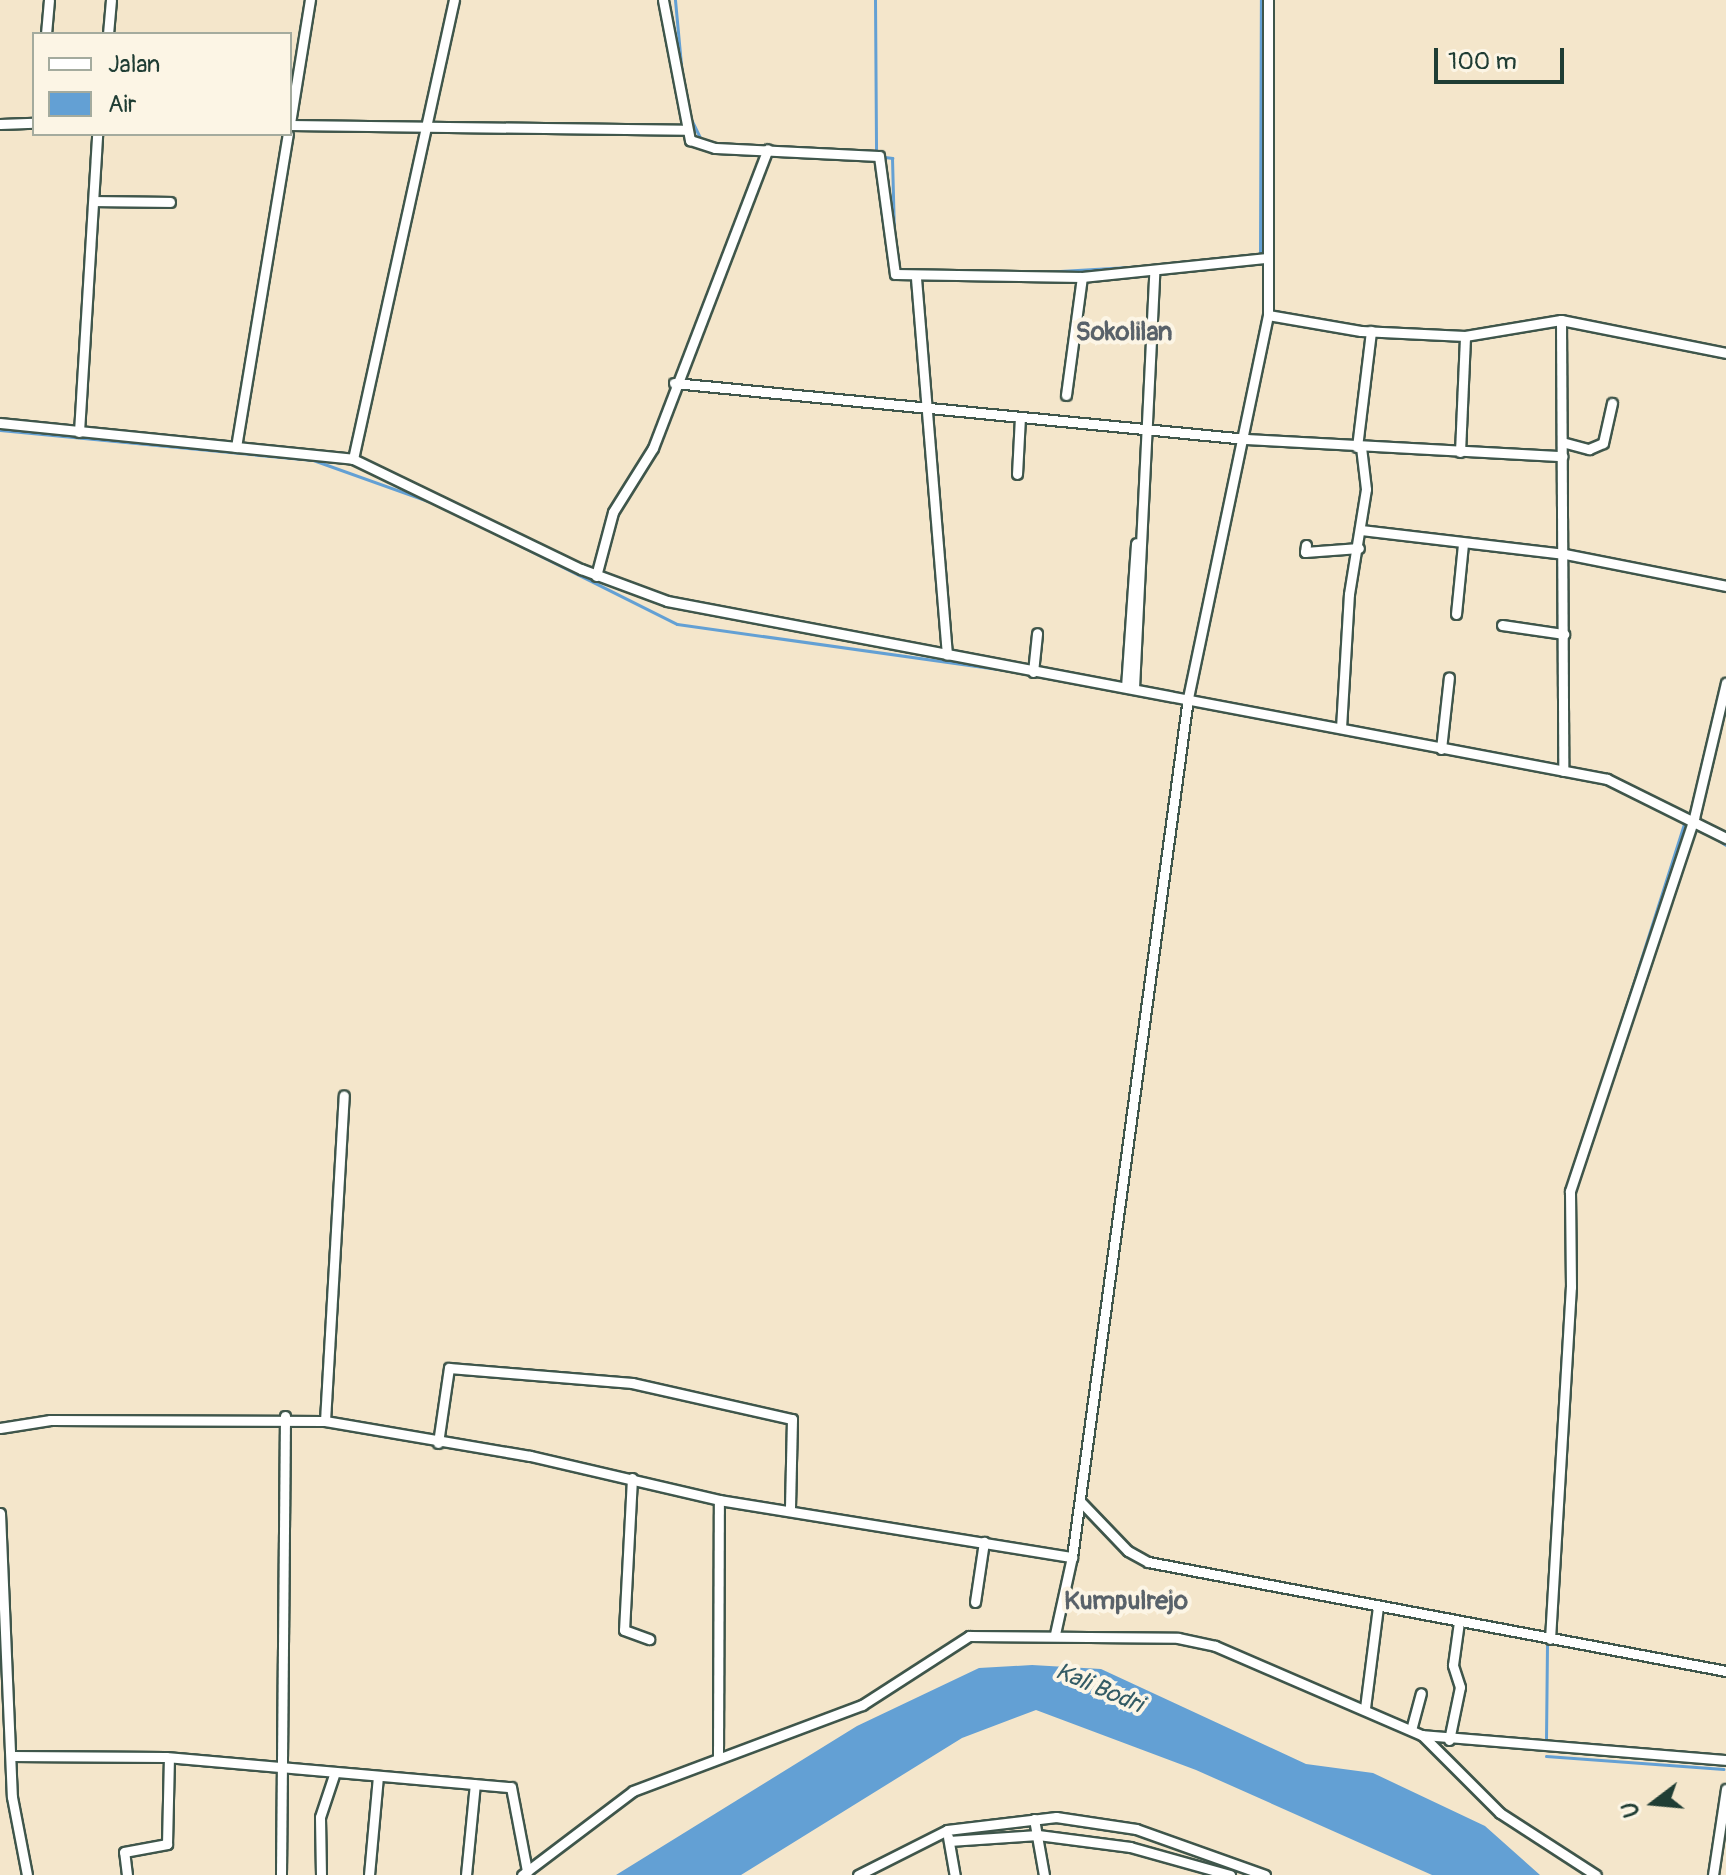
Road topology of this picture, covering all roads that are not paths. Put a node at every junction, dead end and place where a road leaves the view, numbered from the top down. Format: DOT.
graph roads {
  1 [pos="49,0"];
  2 [pos="111,0"];
  3 [pos="310,0"];
  4 [pos="454,0"];
  5 [pos="663,0"];
  6 [pos="1268,0"];
  7 [pos="46,32"];
  8 [pos="108,32"];
  9 [pos="292,112"];
  10 [pos="32,123"];
  11 [pos="0,124"];
  12 [pos="292,124"];
  13 [pos="426,126"];
  14 [pos="686,130"];
  15 [pos="97,136"];
  16 [pos="288,136"];
  17 [pos="768,149"];
  18 [pos="94,201"];
  19 [pos="170,202"];
  20 [pos="1267,258"];
  21 [pos="1152,272"];
  22 [pos="1082,277"];
  23 [pos="916,278"];
  24 [pos="1268,315"];
  25 [pos="1561,320"];
  26 [pos="1371,331"];
  27 [pos="1465,336"];
  28 [pos="1726,353"];
  29 [pos="674,383"];
  30 [pos="1066,395"];
  31 [pos="1612,403"];
  32 [pos="924,404"];
  33 [pos="1020,417"];
  34 [pos="0,423"];
  35 [pos="1146,430"];
  36 [pos="79,432"];
  37 [pos="1246,439"];
  38 [pos="1562,442"];
  39 [pos="236,447"];
  40 [pos="1359,447"];
  41 [pos="1460,452"];
  42 [pos="1563,456"];
  43 [pos="353,459"];
  44 [pos="1017,474"];
  45 [pos="1361,530"];
  46 [pos="1463,544"];
  47 [pos="1306,545"];
  48 [pos="1359,548"];
  49 [pos="1565,554"];
  50 [pos="596,576"];
  51 [pos="1726,586"];
  52 [pos="1456,614"];
  53 [pos="1502,625"];
  54 [pos="1037,633"];
  55 [pos="1564,634"];
  56 [pos="947,655"];
  57 [pos="1033,672"];
  58 [pos="1449,677"];
  59 [pos="1726,683"];
  60 [pos="1130,688"];
  61 [pos="1188,708"];
  62 [pos="1341,728"];
  63 [pos="1441,749"];
  64 [pos="1563,771"];
  65 [pos="1692,822"];
  66 [pos="1726,838"];
  67 [pos="344,1096"];
  68 [pos="285,1416"];
  69 [pos="325,1421"];
  70 [pos="0,1428"];
  71 [pos="438,1443"];
  72 [pos="632,1478"];
  73 [pos="719,1500"];
  74 [pos="1080,1501"];
  75 [pos="790,1507"];
  76 [pos="0,1513"];
  77 [pos="984,1542"];
  78 [pos="1072,1557"];
  79 [pos="975,1602"];
  80 [pos="1378,1607"];
  81 [pos="2,1614"];
  82 [pos="1459,1622"];
  83 [pos="1055,1634"];
  84 [pos="649,1639"];
  85 [pos="1550,1639"];
  86 [pos="1726,1671"];
  87 [pos="4,1680"];
  88 [pos="1421,1693"];
  89 [pos="1365,1708"];
  90 [pos="1411,1730"];
  91 [pos="1422,1735"];
  92 [pos="1449,1740"];
  93 [pos="11,1756"];
  94 [pos="718,1757"];
  95 [pos="169,1758"];
  96 [pos="1726,1760"];
  97 [pos="283,1770"];
  98 [pos="334,1775"];
  99 [pos="378,1777"];
  100 [pos="475,1784"];
  101 [pos="1726,1789"];
  102 [pos="0,1797"];
  103 [pos="12,1797"];
  104 [pos="1034,1819"];
  105 [pos="948,1835"];
  106 [pos="1038,1835"];
  107 [pos="1247,1871"];
  108 [pos="524,1873"];
  109 [pos="24,1874"];
  110 [pos="127,1875"];
  111 [pos="281,1875"];
  112 [pos="321,1875"];
  113 [pos="369,1875"];
  114 [pos="466,1875"];
  115 [pos="858,1875"];
  116 [pos="955,1875"];
  117 [pos="1044,1875"];
  118 [pos="1230,1875"];
  119 [pos="1265,1875"];
  120 [pos="1596,1875"];
  121 [pos="1713,1875"];
  1 -- 7 [label="street"];
  2 -- 8 [label="street"];
  3 -- 9 [label="street"];
  4 -- 13 [label="street"];
  5 -- 14 [label="street"];
  6 -- 20 [label="street"];
  10 -- 11 [label="street"];
  12 -- 13 [label="street"];
  13 -- 14 [label="street"];
  13 -- 43 [label="street"];
  14 -- 17 [label="street"];
  15 -- 18 [label="street"];
  16 -- 39 [label="street"];
  17 -- 23 [label="street"];
  17 -- 29 [label="street"];
  18 -- 19 [label="street"];
  18 -- 36 [label="street"];
  20 -- 21 [label="street"];
  20 -- 24 [label="street"];
  21 -- 22 [label="street"];
  21 -- 35 [label="street"];
  22 -- 23 [label="street"];
  22 -- 30 [label="street"];
  23 -- 32 [label="street"];
  24 -- 26 [label="street"];
  24 -- 37 [label="street"];
  25 -- 27 [label="street"];
  25 -- 28 [label="street"];
  25 -- 38 [label="street"];
  26 -- 27 [label="street"];
  26 -- 40 [label="street"];
  27 -- 41 [label="street"];
  29 -- 32 [label="street"];
  29 -- 50 [label="street"];
  31 -- 38 [label="street"];
  32 -- 33 [label="street"];
  32 -- 56 [label="street"];
  33 -- 35 [label="street"];
  33 -- 44 [label="street"];
  34 -- 36 [label="street"];
  35 -- 37 [label="street"];
  35 -- 60 [label="street"];
  36 -- 39 [label="street"];
  37 -- 40 [label="street"];
  37 -- 61 [label="street"];
  38 -- 42 [label="street"];
  39 -- 43 [label="street"];
  40 -- 41 [label="street"];
  40 -- 45 [label="street"];
  41 -- 42 [label="street"];
  42 -- 49 [label="street"];
  43 -- 50 [label="street"];
  45 -- 46 [label="street"];
  45 -- 48 [label="street"];
  46 -- 49 [label="street"];
  46 -- 52 [label="street"];
  47 -- 48 [label="street"];
  48 -- 62 [label="street"];
  49 -- 51 [label="street"];
  49 -- 55 [label="street"];
  50 -- 56 [label="street"];
  53 -- 55 [label="street"];
  54 -- 57 [label="street"];
  55 -- 64 [label="street"];
  56 -- 57 [label="street"];
  57 -- 60 [label="street"];
  58 -- 63 [label="street"];
  59 -- 65 [label="street"];
  60 -- 61 [label="street"];
  61 -- 62 [label="street"];
  61 -- 74 [label="street"];
  62 -- 63 [label="street"];
  63 -- 64 [label="street"];
  64 -- 65 [label="street"];
  65 -- 66 [label="street"];
  65 -- 85 [label="street"];
  67 -- 69 [label="street"];
  68 -- 69 [label="street"];
  68 -- 70 [label="street"];
  68 -- 97 [label="street"];
  69 -- 71 [label="street"];
  71 -- 72 [label="street"];
  71 -- 75 [label="street"];
  72 -- 73 [label="street"];
  72 -- 84 [label="street"];
  73 -- 75 [label="street"];
  73 -- 94 [label="street"];
  74 -- 78 [label="street"];
  74 -- 80 [label="street"];
  75 -- 77 [label="street"];
  76 -- 81 [label="street"];
  77 -- 78 [label="street"];
  77 -- 79 [label="street"];
  78 -- 83 [label="street"];
  80 -- 82 [label="street"];
  80 -- 89 [label="street"];
  81 -- 87 [label="street"];
  82 -- 85 [label="street"];
  82 -- 92 [label="street"];
  83 -- 89 [label="street"];
  83 -- 94 [label="street"];
  85 -- 86 [label="street"];
  87 -- 93 [label="street"];
  88 -- 90 [label="street"];
  89 -- 90 [label="street"];
  90 -- 91 [label="street"];
  91 -- 92 [label="street"];
  91 -- 120 [label="street"];
  92 -- 96 [label="street"];
  93 -- 95 [label="street"];
  93 -- 103 [label="street"];
  94 -- 108 [label="street"];
  95 -- 97 [label="street"];
  95 -- 110 [label="street"];
  97 -- 98 [label="street"];
  97 -- 111 [label="street"];
  98 -- 99 [label="street"];
  98 -- 112 [label="street"];
  99 -- 100 [label="street"];
  99 -- 113 [label="street"];
  100 -- 108 [label="street"];
  100 -- 114 [label="street"];
  101 -- 121 [label="street"];
  102 -- 103 [label="street"];
  103 -- 109 [label="street"];
  104 -- 105 [label="street"];
  104 -- 106 [label="street"];
  104 -- 107 [label="street"];
  105 -- 106 [label="street"];
  105 -- 115 [label="street"];
  105 -- 116 [label="street"];
  106 -- 117 [label="street"];
  106 -- 118 [label="street"];
  107 -- 119 [label="street"];
}
